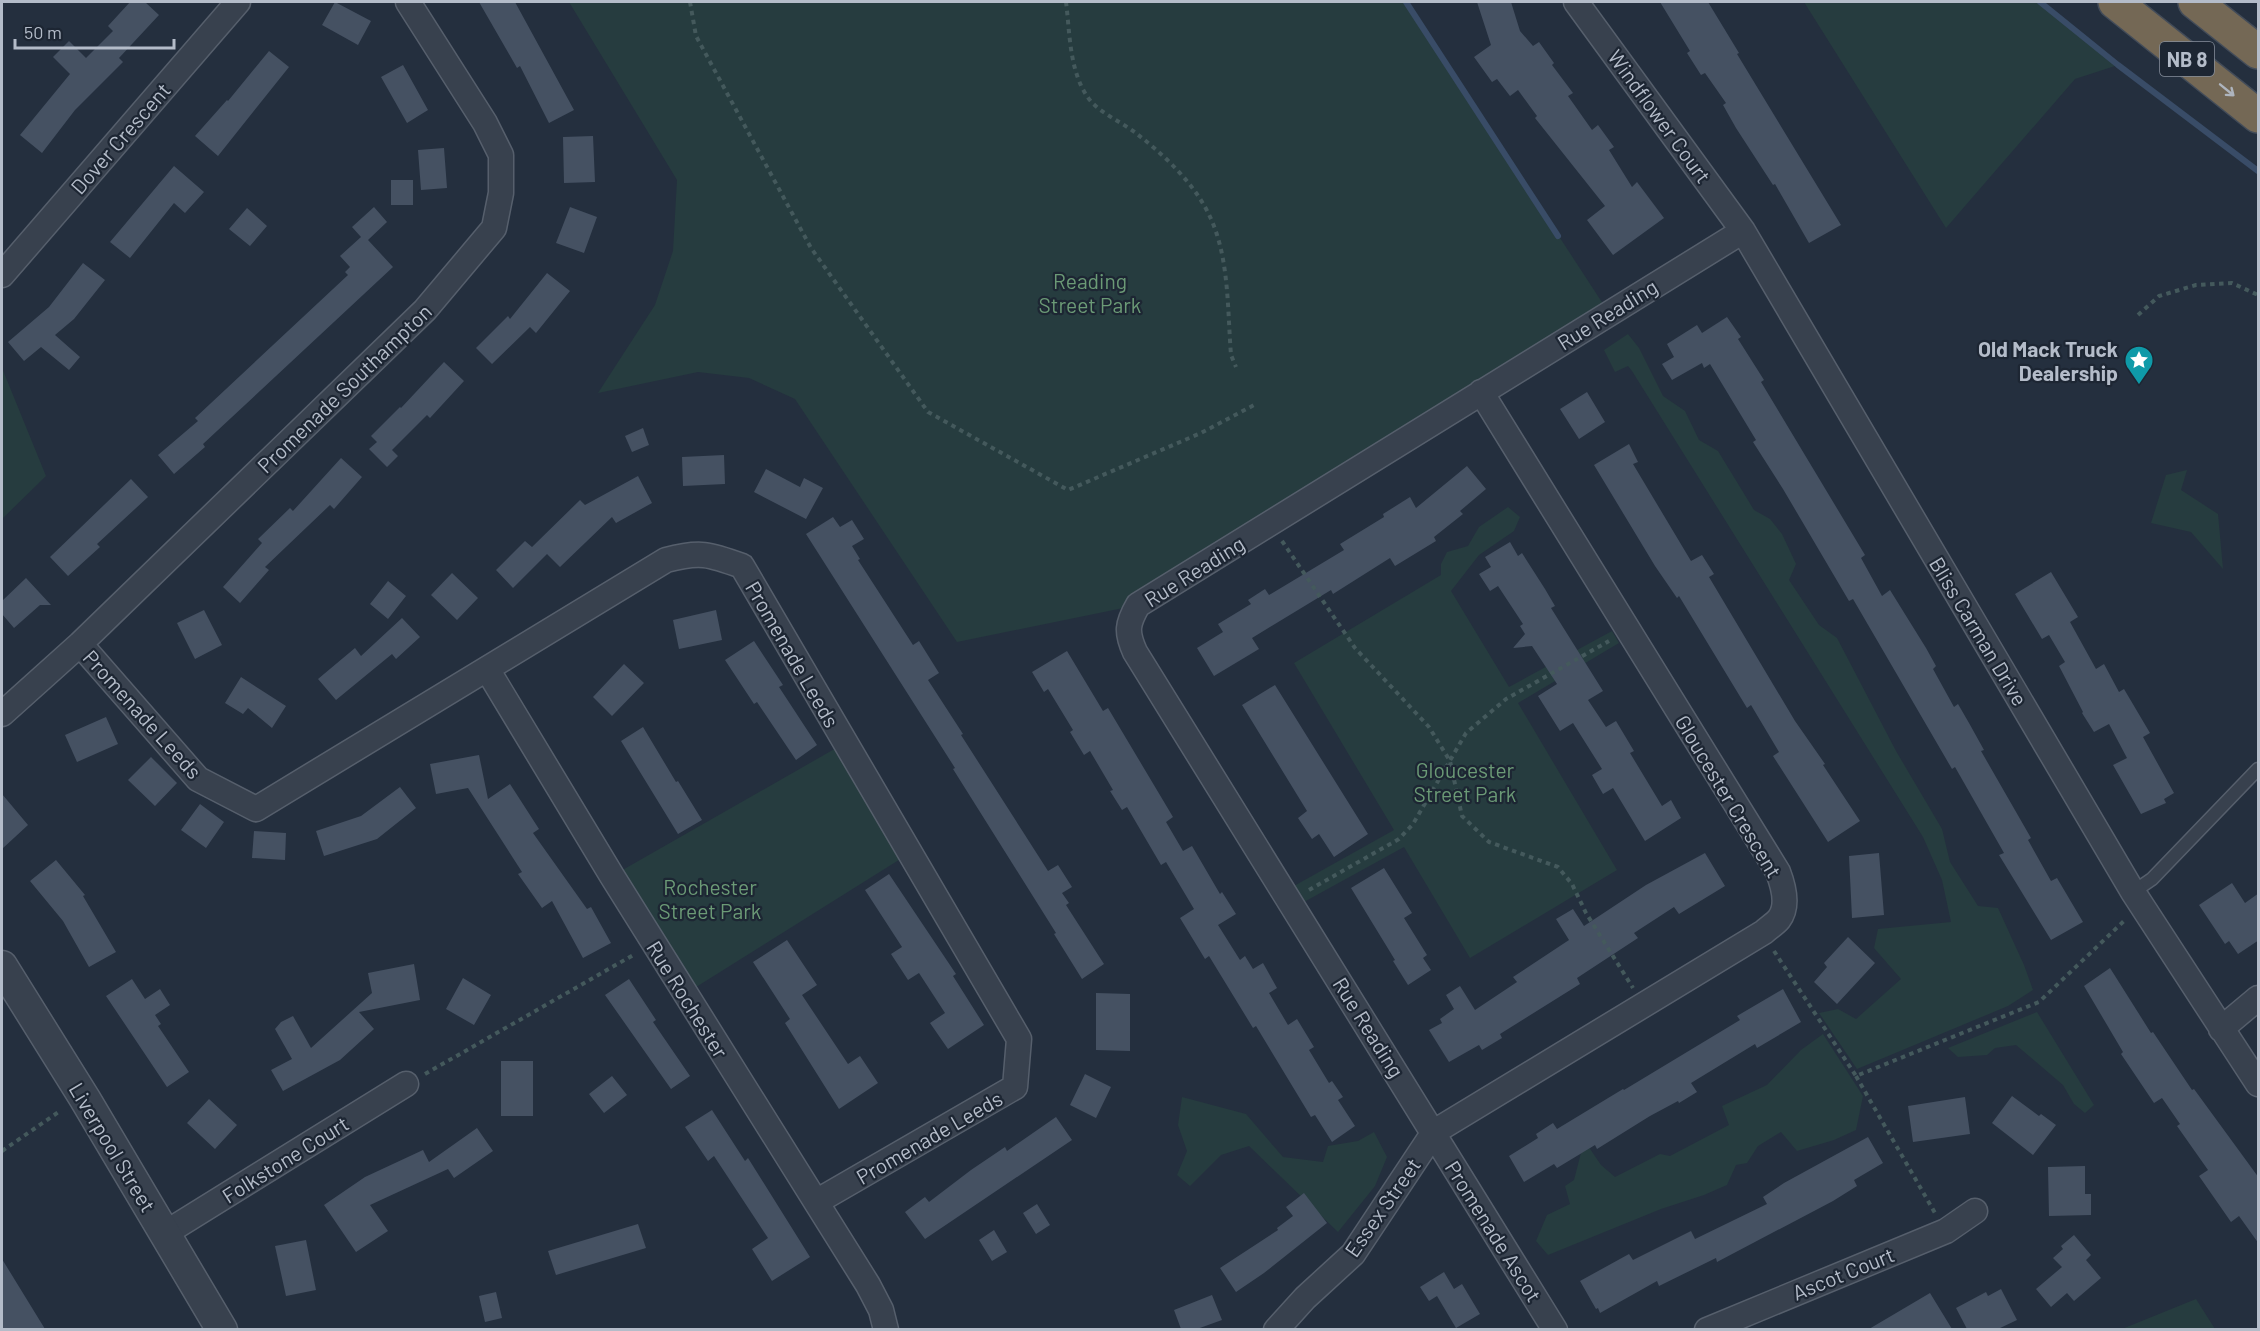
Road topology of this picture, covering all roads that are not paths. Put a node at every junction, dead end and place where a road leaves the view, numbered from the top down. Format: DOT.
graph roads {
  1 [pos="238,2"];
  2 [pos="408,2"];
  3 [pos="1576,2"];
  4 [pos="2115,2"];
  5 [pos="2195,2"];
  6 [pos="2259,52"];
  7 [pos="2259,116"];
  8 [pos="1743,231"];
  9 [pos="2,275"];
  10 [pos="1481,392"];
  11 [pos="80,644"];
  12 [pos="487,669"];
  13 [pos="2,714"];
  14 [pos="2259,769"];
  15 [pos="2137,898"];
  16 [pos="2,966"];
  17 [pos="2259,998"];
  18 [pos="2222,1029"];
  19 [pos="406,1084"];
  20 [pos="2259,1084"];
  21 [pos="1434,1132"];
  22 [pos="816,1202"];
  23 [pos="1975,1211"];
  24 [pos="164,1234"];
  25 [pos="222,1329"];
  26 [pos="886,1329"];
  27 [pos="1276,1329"];
  28 [pos="1555,1329"];
  29 [pos="1707,1329"];
  1 -- 9 [label="street, Dover Crescent"];
  2 -- 11 [label="street, Promenade Southampton"];
  3 -- 8 [label="street, Windflower Court"];
  4 -- 7 [label="highway, NB 8, one-way"];
  5 -- 6 [label="highway, NB 8"];
  8 -- 10 [label="street, Rue Reading"];
  8 -- 15 [label="street, Bliss Carman Drive"];
  10 -- 21 [label="street, Gloucester Crescent"];
  10 -- 21 [label="street, Rue Reading"];
  11 -- 12 [label="street, Promenade Leeds"];
  11 -- 13 [label="street, Promenade Southampton"];
  12 -- 22 [label="street, Rue Rochester"];
  12 -- 22 [label="street, Promenade Leeds"];
  14 -- 15 [label="lane"];
  15 -- 18 [label="street, Bliss Carman Drive"];
  16 -- 24 [label="street, Liverpool Street"];
  17 -- 18 [label="street"];
  18 -- 20 [label="street, Bliss Carman Drive"];
  19 -- 24 [label="street, Folkstone Court"];
  21 -- 27 [label="street, Essex Street"];
  21 -- 28 [label="street, Promenade Ascot"];
  22 -- 26 [label="street, Rue Rochester"];
  23 -- 29 [label="street, Ascot Court"];
  24 -- 25 [label="street, Liverpool Street"];
}
